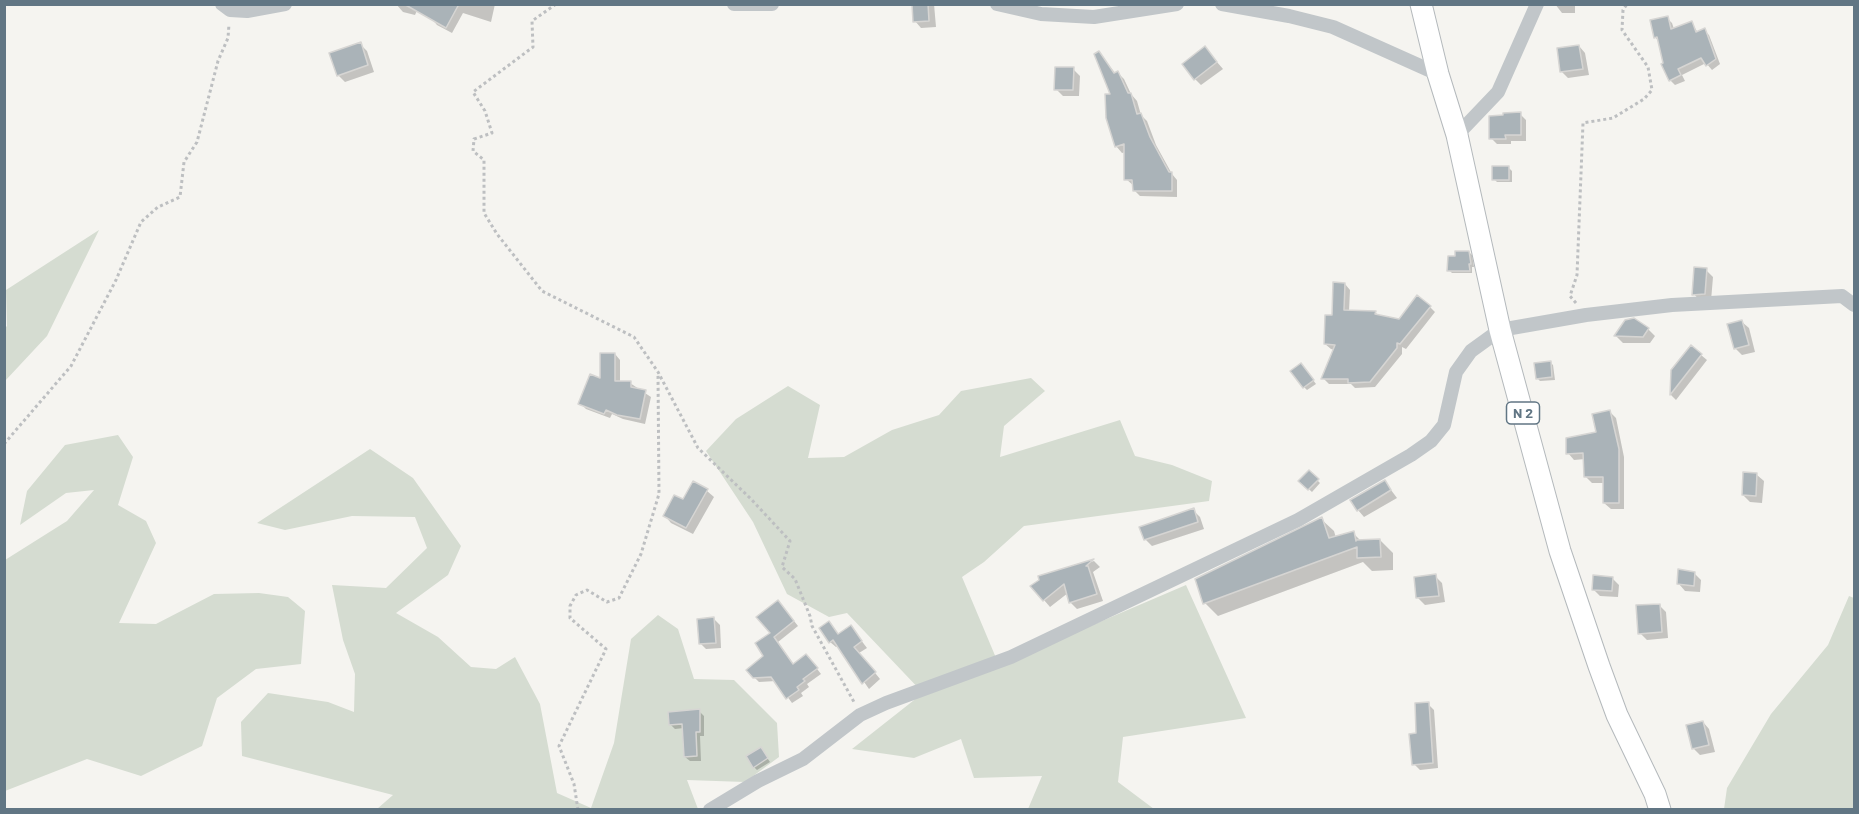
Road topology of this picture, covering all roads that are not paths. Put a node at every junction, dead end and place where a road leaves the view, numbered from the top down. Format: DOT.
graph roads {
  1 [pos="285,4"];
  2 [pos="734,4"];
  3 [pos="772,4"];
  4 [pos="997,4"];
  5 [pos="1177,4"];
  6 [pos="1222,4"];
  7 [pos="1421,4"];
  8 [pos="1537,4"];
  9 [pos="226,7"];
  10 [pos="1438,75"];
  11 [pos="1456,135"];
  12 [pos="1854,305"];
  13 [pos="1500,330"];
  14 [pos="710,810"];
  15 [pos="1660,810"];
  1 -- 9 [label="street"];
  2 -- 3 [label="street"];
  4 -- 5 [label="street"];
  6 -- 10 [label="street"];
  7 -- 10 [label="main road, N 2"];
  8 -- 11 [label="street"];
  10 -- 11 [label="main road, N 2"];
  11 -- 13 [label="main road, N 2"];
  12 -- 13 [label="street"];
  13 -- 14 [label="street"];
  13 -- 15 [label="main road, N 2"];
}
